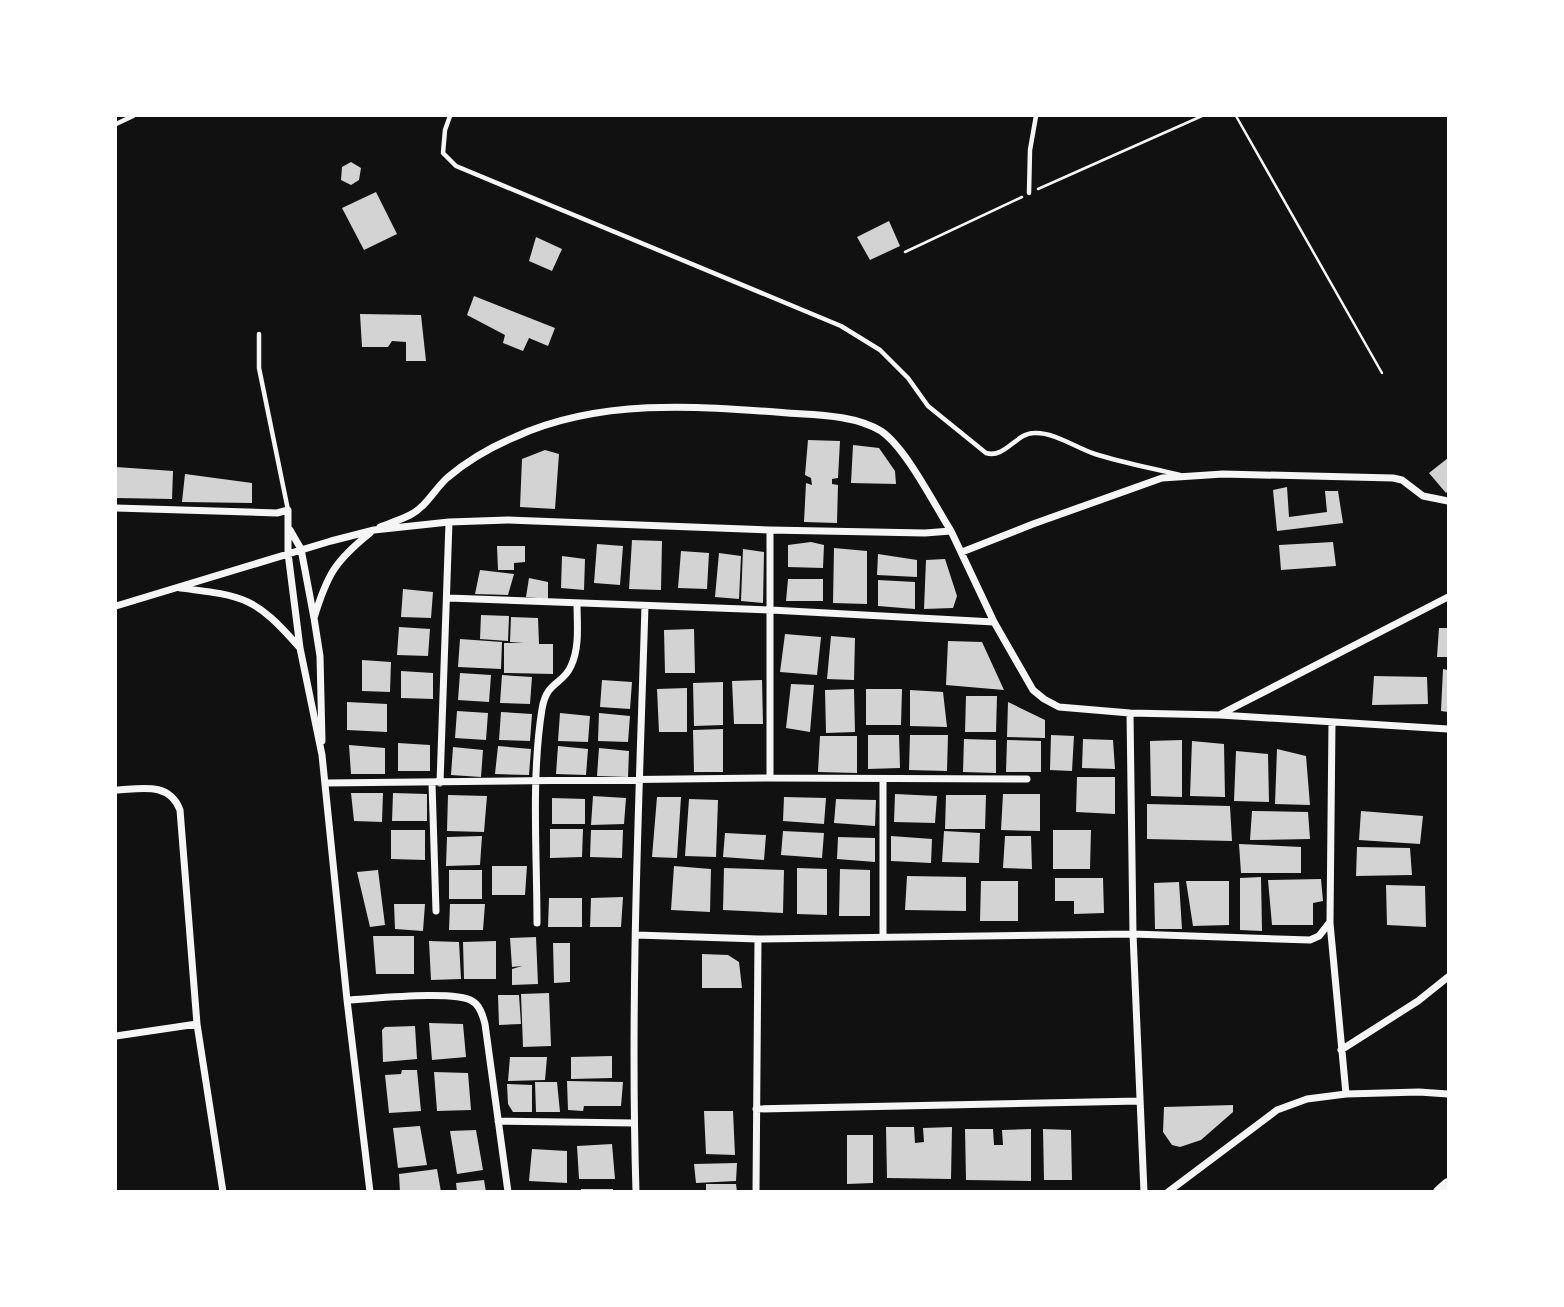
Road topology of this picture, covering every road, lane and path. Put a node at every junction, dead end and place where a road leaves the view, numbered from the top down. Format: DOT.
graph roads {
  1 [pos="133,116"];
  2 [pos="450,116"];
  3 [pos="1035,116"];
  4 [pos="1202,116"];
  5 [pos="1236,116"];
  6 [pos="116,124"];
  7 [pos="1029,194"];
  8 [pos="905,252"];
  9 [pos="259,334"];
  10 [pos="1382,373"];
  11 [pos="1181,475"];
  12 [pos="1448,501"];
  13 [pos="116,508"];
  14 [pos="288,510"];
  15 [pos="449,522"];
  16 [pos="289,529"];
  17 [pos="374,530"];
  18 [pos="770,530"];
  19 [pos="951,531"];
  20 [pos="301,549"];
  21 [pos="962,552"];
  22 [pos="288,553"];
  23 [pos="176,587"];
  24 [pos="1448,597"];
  25 [pos="448,598"];
  26 [pos="577,603"];
  27 [pos="116,606"];
  28 [pos="645,606"];
  29 [pos="771,610"];
  30 [pos="314,618"];
  31 [pos="994,622"];
  32 [pos="300,648"];
  33 [pos="1130,713"];
  34 [pos="1220,715"];
  35 [pos="1332,722"];
  36 [pos="1448,729"];
  37 [pos="322,755"];
  38 [pos="770,778"];
  39 [pos="883,779"];
  40 [pos="1027,779"];
  41 [pos="639,780"];
  42 [pos="537,782"];
  43 [pos="325,783"];
  44 [pos="436,783"];
  45 [pos="116,790"];
  46 [pos="436,911"];
  47 [pos="1330,922"];
  48 [pos="537,923"];
  49 [pos="636,934"];
  50 [pos="1133,934"];
  51 [pos="883,936"];
  52 [pos="758,939"];
  53 [pos="1448,977"];
  54 [pos="347,1000"];
  55 [pos="197,1024"];
  56 [pos="116,1036"];
  57 [pos="1341,1050"];
  58 [pos="1346,1094"];
  59 [pos="1448,1094"];
  60 [pos="1140,1101"];
  61 [pos="756,1109"];
  62 [pos="498,1121"];
  63 [pos="634,1123"];
  64 [pos="1448,1184"];
  65 [pos="223,1192"];
  66 [pos="370,1192"];
  67 [pos="508,1192"];
  68 [pos="636,1192"];
  69 [pos="755,1192"];
  70 [pos="1144,1192"];
  71 [pos="1168,1192"];
  72 [pos="1439,1192"];
  1 -- 6 [label="lane"];
  2 -- 11 [label="lane"];
  3 -- 7 [label="lane"];
  4 -- 7 [label="path"];
  5 -- 10 [label="path"];
  7 -- 8 [label="path"];
  9 -- 14 [label="lane"];
  11 -- 12 [label="street"];
  11 -- 21 [label="street"];
  13 -- 14 [label="street"];
  14 -- 16 [label="street"];
  15 -- 17 [label="street"];
  15 -- 18 [label="street"];
  15 -- 25 [label="street"];
  16 -- 20 [label="street"];
  16 -- 22 [label="street"];
  17 -- 19 [label="street"];
  17 -- 20 [label="street"];
  17 -- 30 [label="street"];
  18 -- 19 [label="street"];
  18 -- 29 [label="street"];
  19 -- 21 [label="street"];
  20 -- 22 [label="street"];
  20 -- 30 [label="street"];
  21 -- 31 [label="street"];
  22 -- 23 [label="street"];
  22 -- 32 [label="street"];
  23 -- 27 [label="street"];
  23 -- 32 [label="street"];
  24 -- 34 [label="street"];
  25 -- 26 [label="street"];
  25 -- 44 [label="street"];
  26 -- 28 [label="street"];
  26 -- 42 [label="street"];
  28 -- 29 [label="street"];
  28 -- 41 [label="street"];
  29 -- 31 [label="street"];
  29 -- 38 [label="street"];
  30 -- 37 [label="street"];
  31 -- 33 [label="street"];
  32 -- 37 [label="street"];
  33 -- 34 [label="street"];
  33 -- 50 [label="street"];
  34 -- 35 [label="street"];
  35 -- 36 [label="street"];
  35 -- 47 [label="street"];
  37 -- 43 [label="street"];
  38 -- 39 [label="street"];
  38 -- 41 [label="street"];
  39 -- 40 [label="street"];
  39 -- 51 [label="street"];
  41 -- 42 [label="street"];
  41 -- 49 [label="street"];
  42 -- 44 [label="street"];
  42 -- 48 [label="street"];
  43 -- 44 [label="street"];
  43 -- 54 [label="street"];
  44 -- 46 [label="street"];
  45 -- 55 [label="street"];
  47 -- 50 [label="street"];
  47 -- 57 [label="street"];
  49 -- 52 [label="street"];
  49 -- 63 [label="street"];
  50 -- 51 [label="street"];
  50 -- 60 [label="street"];
  51 -- 52 [label="street"];
  52 -- 61 [label="street"];
  53 -- 57 [label="street"];
  54 -- 62 [label="street"];
  54 -- 66 [label="street"];
  55 -- 56 [label="street"];
  55 -- 65 [label="street"];
  57 -- 58 [label="street"];
  58 -- 59 [label="street"];
  58 -- 71 [label="street"];
  60 -- 61 [label="street"];
  60 -- 70 [label="street"];
  61 -- 69 [label="street"];
  62 -- 63 [label="street"];
  62 -- 67 [label="street"];
  63 -- 68 [label="street"];
  64 -- 72 [label="main road"];
}
